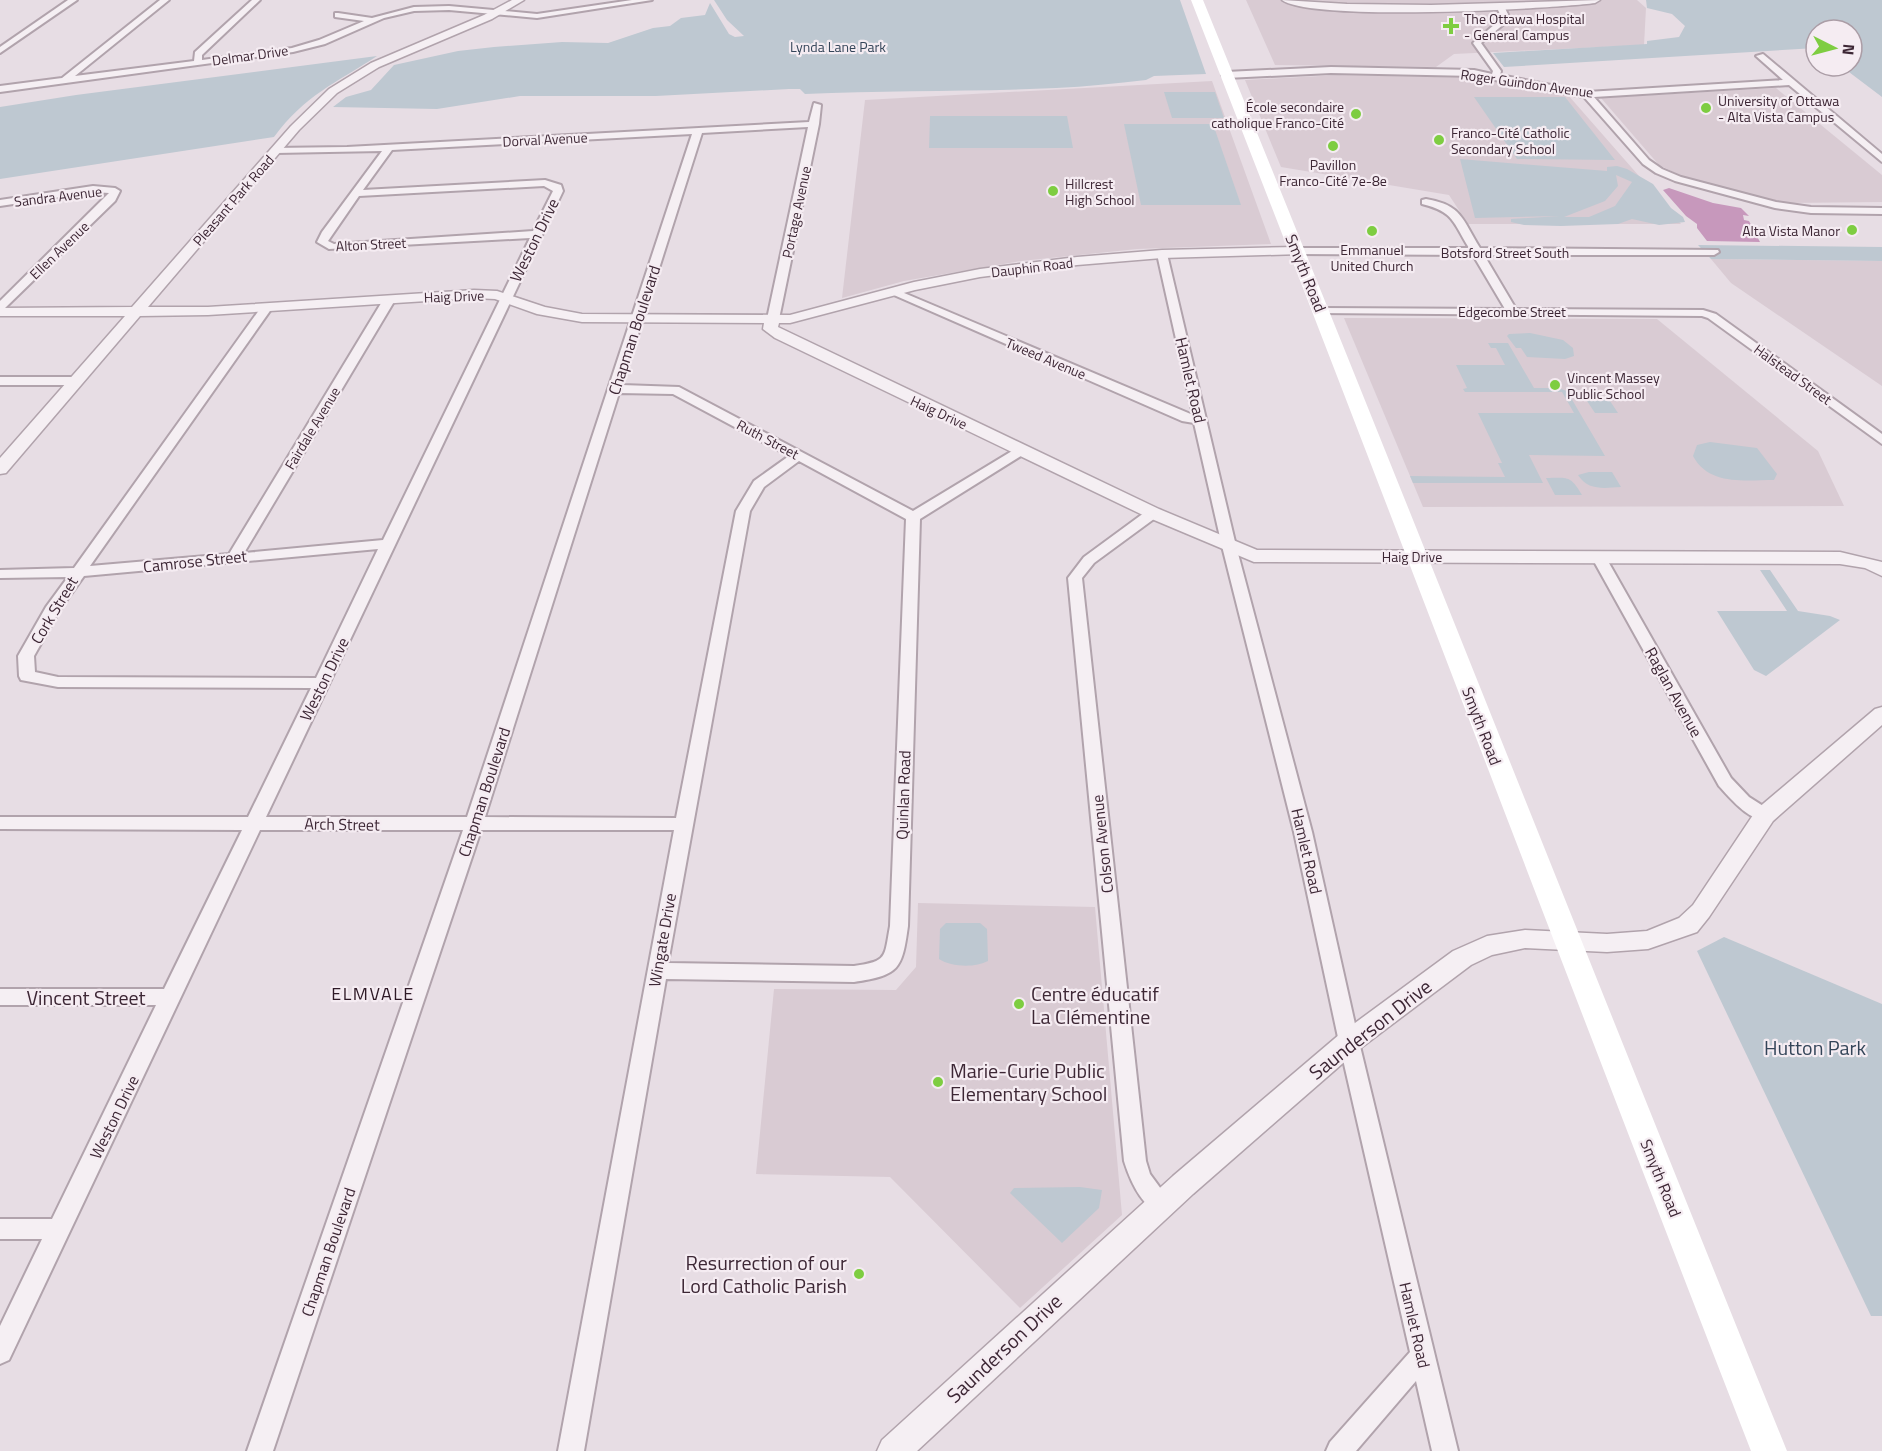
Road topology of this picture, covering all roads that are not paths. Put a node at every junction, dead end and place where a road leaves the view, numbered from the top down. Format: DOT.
graph roads {
  1 [pos="73,0"];
  2 [pos="165,0"];
  3 [pos="256,0"];
  4 [pos="519,0"];
  5 [pos="648,0"];
  6 [pos="1197,0"];
  7 [pos="1287,0"];
  8 [pos="1595,0"];
  9 [pos="435,3"];
  10 [pos="1501,8"];
  11 [pos="495,13"];
  12 [pos="338,15"];
  13 [pos="373,20"];
  14 [pos="0,51"];
  15 [pos="1760,56"];
  16 [pos="198,63"];
  17 [pos="1226,75"];
  18 [pos="1496,76"];
  19 [pos="64,80"];
  20 [pos="1791,82"];
  21 [pos="0,89"];
  22 [pos="1587,95"];
  23 [pos="817,105"];
  24 [pos="814,124"];
  25 [pos="698,130"];
  26 [pos="389,148"];
  27 [pos="276,150"];
  28 [pos="1882,159"];
  29 [pos="115,191"];
  30 [pos="356,193"];
  31 [pos="1426,202"];
  32 [pos="0,203"];
  33 [pos="1882,211"];
  34 [pos="538,234"];
  35 [pos="1296,251"];
  36 [pos="1477,252"];
  37 [pos="1714,252"];
  38 [pos="1162,254"];
  39 [pos="893,292"];
  40 [pos="505,298"];
  41 [pos="389,300"];
  42 [pos="266,308"];
  43 [pos="0,309"];
  44 [pos="1512,311"];
  45 [pos="135,312"];
  46 [pos="1322,312"];
  47 [pos="1702,313"];
  48 [pos="638,318"];
  49 [pos="773,319"];
  50 [pos="0,381"];
  51 [pos="76,381"];
  52 [pos="615,389"];
  53 [pos="1201,421"];
  54 [pos="1882,440"];
  55 [pos="1022,451"];
  56 [pos="800,455"];
  57 [pos="0,469"];
  58 [pos="1153,513"];
  59 [pos="913,517"];
  60 [pos="390,544"];
  61 [pos="1229,546"];
  62 [pos="235,556"];
  63 [pos="1416,556"];
  64 [pos="1599,556"];
  65 [pos="1882,570"];
  66 [pos="77,572"];
  67 [pos="0,574"];
  68 [pos="322,683"];
  69 [pos="1882,714"];
  70 [pos="1765,815"];
  71 [pos="0,823"];
  72 [pos="255,823"];
  73 [pos="683,824"];
  74 [pos="473,826"];
  75 [pos="1566,941"];
  76 [pos="656,970"];
  77 [pos="0,997"];
  78 [pos="172,997"];
  79 [pos="1349,1042"];
  80 [pos="1161,1204"];
  81 [pos="0,1229"];
  82 [pos="59,1229"];
  83 [pos="0,1352"];
  84 [pos="1422,1356"];
  85 [pos="260,1451"];
  86 [pos="571,1451"];
  87 [pos="893,1451"];
  88 [pos="1339,1451"];
  89 [pos="1444,1451"];
  90 [pos="1769,1451"];
  1 -- 14 [label="street"];
  2 -- 19 [label="street"];
  3 -- 16 [label="street"];
  4 -- 11 [label="street, Pleasant Park Road"];
  5 -- 11 [label="street, Delmar Drive"];
  6 -- 17 [label="main road, Smyth Road"];
  7 -- 10 [label="street"];
  8 -- 10 [label="street"];
  9 -- 11 [label="street, Delmar Drive"];
  9 -- 13 [label="street, Delmar Drive"];
  10 -- 18 [label="street"];
  11 -- 27 [label="street, Pleasant Park Road"];
  12 -- 13 [label="street"];
  13 -- 16 [label="street, Delmar Drive"];
  15 -- 20 [label="street"];
  16 -- 19 [label="street, Delmar Drive"];
  17 -- 18 [label="street, Roger Guindon Avenue"];
  17 -- 35 [label="main road, Smyth Road"];
  18 -- 22 [label="street, Roger Guindon Avenue"];
  19 -- 21 [label="street, Delmar Drive"];
  20 -- 22 [label="street, Roger Guindon Avenue"];
  20 -- 28 [label="street"];
  22 -- 33 [label="street"];
  23 -- 24 [label="street, Portage Avenue"];
  24 -- 25 [label="street, Dorval Avenue"];
  24 -- 49 [label="street, Portage Avenue"];
  25 -- 26 [label="street, Dorval Avenue"];
  25 -- 48 [label="street, Chapman Boulevard"];
  26 -- 27 [label="street, Dorval Avenue"];
  26 -- 30 [label="street, Alton Street"];
  27 -- 45 [label="street, Pleasant Park Road"];
  29 -- 32 [label="street, Sandra Avenue"];
  29 -- 43 [label="street, Ellen Avenue"];
  30 -- 34 [label="street, Weston Drive"];
  30 -- 34 [label="street, Alton Street"];
  31 -- 36 [label="street"];
  34 -- 40 [label="street, Weston Drive"];
  35 -- 36 [label="street, Botsford Street South"];
  35 -- 38 [label="street, Dauphin Road"];
  35 -- 46 [label="main road, Smyth Road"];
  36 -- 37 [label="street, Botsford Street South"];
  36 -- 44 [label="street"];
  38 -- 39 [label="street, Dauphin Road"];
  38 -- 53 [label="street, Hamlet Road"];
  39 -- 49 [label="street, Dauphin Road"];
  39 -- 53 [label="street, Tweed Avenue"];
  40 -- 41 [label="street, Haig Drive"];
  40 -- 48 [label="street, Haig Drive"];
  40 -- 60 [label="street, Weston Drive"];
  41 -- 42 [label="street, Haig Drive"];
  41 -- 62 [label="street, Fairdale Avenue"];
  42 -- 45 [label="street, Haig Drive"];
  42 -- 66 [label="street, Cork Street"];
  43 -- 45 [label="street, Haig Drive"];
  44 -- 46 [label="street, Edgecombe Street"];
  44 -- 47 [label="street, Edgecombe Street"];
  45 -- 51 [label="street, Pleasant Park Road"];
  46 -- 63 [label="main road, Smyth Road"];
  47 -- 54 [label="street, Halstead Street"];
  48 -- 49 [label="street, Haig Drive"];
  48 -- 52 [label="street, Chapman Boulevard"];
  49 -- 55 [label="street, Haig Drive"];
  50 -- 51 [label="street"];
  51 -- 57 [label="street, Pleasant Park Road"];
  52 -- 56 [label="street, Ruth Street"];
  52 -- 74 [label="street, Chapman Boulevard"];
  53 -- 61 [label="street, Hamlet Road"];
  55 -- 58 [label="street, Haig Drive"];
  55 -- 59 [label="street"];
  56 -- 59 [label="street, Ruth Street"];
  56 -- 73 [label="street, Wingate Drive"];
  58 -- 61 [label="street, Haig Drive"];
  58 -- 80 [label="street, Colson Avenue"];
  59 -- 76 [label="street, Quinlan Road"];
  60 -- 62 [label="street, Camrose Street"];
  60 -- 68 [label="street, Weston Drive"];
  61 -- 63 [label="street, Haig Drive"];
  61 -- 79 [label="street, Hamlet Road"];
  62 -- 66 [label="street, Camrose Street"];
  63 -- 64 [label="street, Haig Drive"];
  63 -- 75 [label="main road, Smyth Road"];
  64 -- 65 [label="street, Haig Drive"];
  64 -- 70 [label="street, Raglan Avenue"];
  66 -- 67 [label="street, Camrose Street"];
  66 -- 68 [label="street, Cork Street"];
  68 -- 72 [label="street, Weston Drive"];
  69 -- 70 [label="street, Saunderson Drive"];
  70 -- 75 [label="street, Saunderson Drive"];
  71 -- 72 [label="street, Arch Street"];
  72 -- 74 [label="street, Arch Street"];
  72 -- 78 [label="street, Weston Drive"];
  73 -- 74 [label="street, Arch Street"];
  73 -- 76 [label="street, Wingate Drive"];
  74 -- 85 [label="street, Chapman Boulevard"];
  75 -- 79 [label="street, Saunderson Drive"];
  75 -- 90 [label="main road, Smyth Road"];
  76 -- 86 [label="street, Wingate Drive"];
  77 -- 78 [label="street, Vincent Street"];
  78 -- 82 [label="street, Weston Drive"];
  79 -- 80 [label="street, Saunderson Drive"];
  79 -- 84 [label="street, Hamlet Road"];
  80 -- 87 [label="street, Saunderson Drive"];
  81 -- 82 [label="street"];
  82 -- 83 [label="street, Weston Drive"];
  84 -- 88 [label="street"];
  84 -- 89 [label="street, Hamlet Road"];
}
